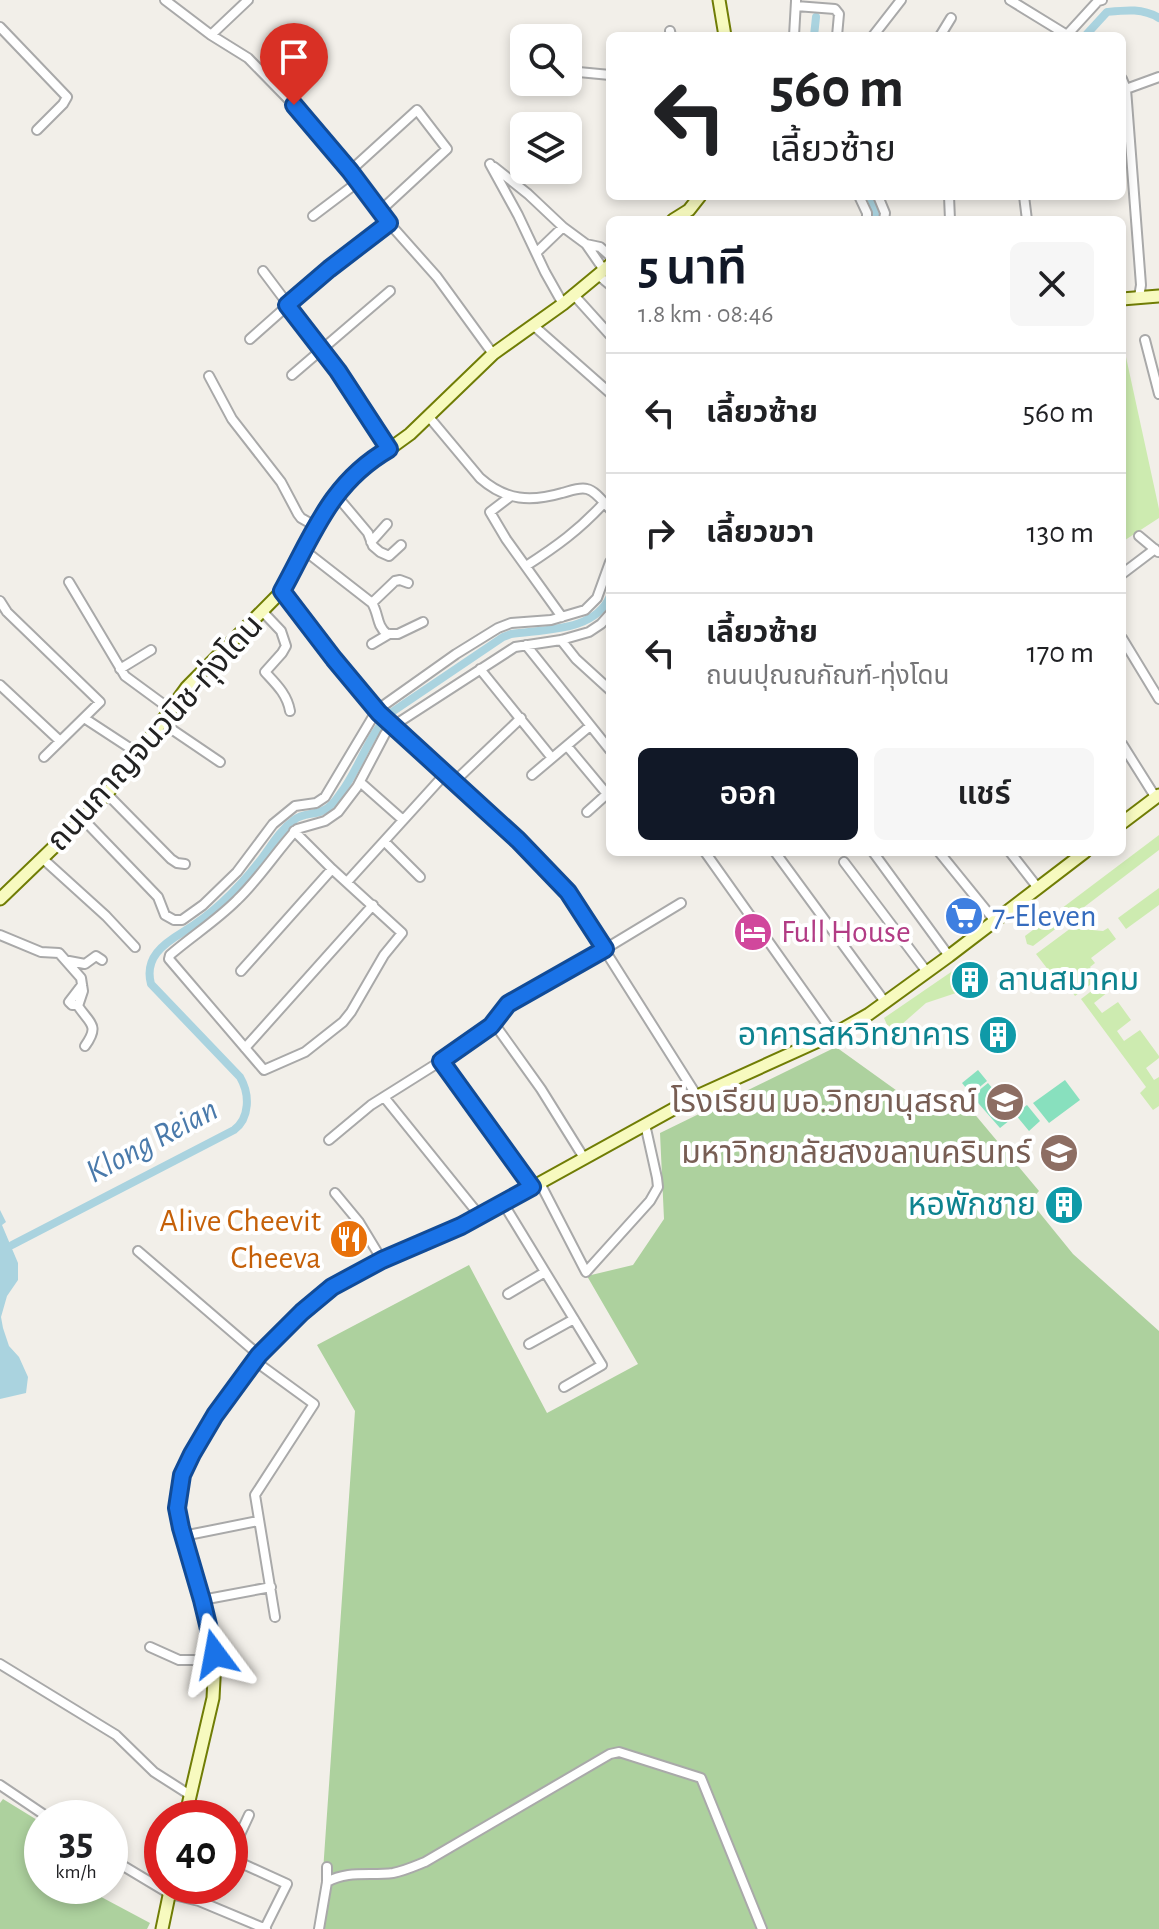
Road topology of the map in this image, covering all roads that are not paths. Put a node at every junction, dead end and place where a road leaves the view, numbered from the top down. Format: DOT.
graph roads {
  1 [pos="165,0"];
  2 [pos="248,0"];
  3 [pos="719,0"];
  4 [pos="901,0"];
  5 [pos="1010,0"];
  6 [pos="1099,0"];
  7 [pos="796,3"];
  8 [pos="951,18"];
  9 [pos="0,27"];
  10 [pos="724,32"];
  11 [pos="794,32"];
  12 [pos="837,32"];
  13 [pos="876,32"];
  14 [pos="942,32"];
  15 [pos="1060,32"];
  16 [pos="1070,32"];
  17 [pos="211,35"];
  18 [pos="582,72"];
  19 [pos="606,75"];
  20 [pos="1159,77"];
  21 [pos="1126,89"];
  22 [pos="37,130"];
  23 [pos="350,171"];
  24 [pos="358,182"];
  25 [pos="697,200"];
  26 [pos="689,210"];
  27 [pos="380,211"];
  28 [pos="313,216"];
  29 [pos="679,216"];
  30 [pos="696,216"];
  31 [pos="389,223"];
  32 [pos="563,227"];
  33 [pos="586,244"];
  34 [pos="537,252"];
  35 [pos="606,252"];
  36 [pos="604,270"];
  37 [pos="263,271"];
  38 [pos="390,291"];
  39 [pos="573,294"];
  40 [pos="1159,296"];
  41 [pos="1139,297"];
  42 [pos="1126,299"];
  43 [pos="563,304"];
  44 [pos="287,305"];
  45 [pos="534,326"];
  46 [pos="606,331"];
  47 [pos="250,339"];
  48 [pos="1145,340"];
  49 [pos="322,349"];
  50 [pos="493,354"];
  51 [pos="292,375"];
  52 [pos="209,376"];
  53 [pos="606,389"];
  54 [pos="1159,394"];
  55 [pos="429,417"];
  56 [pos="389,449"];
  57 [pos="336,495"];
  58 [pos="511,496"];
  59 [pos="606,505"];
  60 [pos="606,507"];
  61 [pos="387,524"];
  62 [pos="317,527"];
  63 [pos="1139,536"];
  64 [pos="371,542"];
  65 [pos="401,545"];
  66 [pos="304,550"];
  67 [pos="1157,551"];
  68 [pos="526,566"];
  69 [pos="1126,571"];
  70 [pos="606,573"];
  71 [pos="69,582"];
  72 [pos="408,583"];
  73 [pos="282,591"];
  74 [pos="0,601"];
  75 [pos="372,603"];
  76 [pos="263,612"];
  77 [pos="562,617"];
  78 [pos="606,618"];
  79 [pos="423,622"];
  80 [pos="389,634"];
  81 [pos="561,640"];
  82 [pos="372,644"];
  83 [pos="526,645"];
  84 [pos="151,650"];
  85 [pos="1126,655"];
  86 [pos="120,669"];
  87 [pos="480,669"];
  88 [pos="0,685"];
  89 [pos="606,686"];
  90 [pos="1159,699"];
  91 [pos="170,709"];
  92 [pos="290,711"];
  93 [pos="378,711"];
  94 [pos="84,718"];
  95 [pos="521,718"];
  96 [pos="161,722"];
  97 [pos="392,725"];
  98 [pos="590,726"];
  99 [pos="60,741"];
  100 [pos="606,745"];
  101 [pos="567,746"];
  102 [pos="1126,750"];
  103 [pos="139,754"];
  104 [pos="44,757"];
  105 [pos="552,758"];
  106 [pos="220,762"];
  107 [pos="446,773"];
  108 [pos="532,775"];
  109 [pos="455,781"];
  110 [pos="360,782"];
  111 [pos="606,793"];
  112 [pos="107,794"];
  113 [pos="606,795"];
  114 [pos="1157,796"];
  115 [pos="587,812"];
  116 [pos="83,819"];
  117 [pos="403,820"];
  118 [pos="1126,820"];
  119 [pos="294,831"];
  120 [pos="385,842"];
  121 [pos="708,856"];
  122 [pos="778,856"];
  123 [pos="876,856"];
  124 [pos="942,856"];
  125 [pos="1013,856"];
  126 [pos="1076,856"];
  127 [pos="42,858"];
  128 [pos="844,862"];
  129 [pos="185,864"];
  130 [pos="332,869"];
  131 [pos="420,877"];
  132 [pos="347,882"];
  133 [pos="1038,888"];
  134 [pos="2,895"];
  135 [pos="681,903"];
  136 [pos="373,905"];
  137 [pos="995,921"];
  138 [pos="0,935"];
  139 [pos="135,947"];
  140 [pos="605,949"];
  141 [pos="949,956"];
  142 [pos="64,959"];
  143 [pos="102,960"];
  144 [pos="241,971"];
  145 [pos="927,972"];
  146 [pos="885,1002"];
  147 [pos="493,1022"];
  148 [pos="834,1034"];
  149 [pos="85,1046"];
  150 [pos="245,1048"];
  151 [pos="441,1061"];
  152 [pos="697,1096"];
  153 [pos="384,1097"];
  154 [pos="645,1124"];
  155 [pos="329,1140"];
  156 [pos="584,1158"];
  157 [pos="536,1185"];
  158 [pos="335,1193"];
  159 [pos="503,1203"];
  160 [pos="480,1216"];
  161 [pos="138,1251"];
  162 [pos="382,1260"];
  163 [pos="545,1272"];
  164 [pos="508,1294"];
  165 [pos="574,1319"];
  166 [pos="529,1344"];
  167 [pos="257,1358"];
  168 [pos="564,1387"];
  169 [pos="258,1521"];
  170 [pos="183,1536"];
  171 [pos="271,1587"];
  172 [pos="202,1600"];
  173 [pos="275,1617"];
  174 [pos="150,1647"];
  175 [pos="215,1660"];
  176 [pos="0,1664"];
  177 [pos="0,1785"];
  178 [pos="190,1795"];
  179 [pos="189,1800"];
  180 [pos="24,1801"];
  181 [pos="248,1866"];
  182 [pos="327,1867"];
  183 [pos="327,1882"];
  184 [pos="167,1904"];
  185 [pos="206,1904"];
  186 [pos="162,1929"];
  187 [pos="265,1929"];
  188 [pos="319,1929"];
  189 [pos="762,1929"];
  1 -- 17 [label="street"];
  2 -- 17 [label="street"];
  3 -- 10 [label="street"];
  4 -- 13 [label="street"];
  5 -- 15 [label="street"];
  6 -- 16 [label="street"];
  7 -- 11 [label="street"];
  7 -- 12 [label="street"];
  8 -- 14 [label="street"];
  9 -- 22 [label="street"];
  17 -- 23 [label="street"];
  18 -- 19 [label="street"];
  20 -- 21 [label="street"];
  21 -- 41 [label="street"];
  23 -- 24 [label="street"];
  23 -- 27 [label="street"];
  24 -- 27 [label="street"];
  24 -- 28 [label="street"];
  25 -- 26 [label="street"];
  26 -- 29 [label="street"];
  26 -- 30 [label="street"];
  27 -- 31 [label="street"];
  31 -- 44 [label="street"];
  31 -- 50 [label="street"];
  32 -- 33 [label="street"];
  32 -- 34 [label="street"];
  32 -- 34 [label="street"];
  33 -- 35 [label="street"];
  33 -- 36 [label="street"];
  34 -- 43 [label="street"];
  36 -- 39 [label="street, ถนนกาญจนวนิช-ทุ่งโดน"];
  37 -- 44 [label="street"];
  38 -- 49 [label="street"];
  39 -- 43 [label="street, ถนนกาญจนวนิช-ทุ่งโดน"];
  39 -- 46 [label="street"];
  40 -- 41 [label="street"];
  41 -- 42 [label="street"];
  43 -- 45 [label="street, ถนนกาญจนวนิช-ทุ่งโดน"];
  44 -- 47 [label="street"];
  44 -- 49 [label="street"];
  45 -- 50 [label="street, ถนนกาญจนวนิช-ทุ่งโดน"];
  45 -- 53 [label="street"];
  48 -- 54 [label="street"];
  49 -- 51 [label="street"];
  49 -- 56 [label="street"];
  50 -- 55 [label="street, ถนนกาญจนวนิช-ทุ่งโดน"];
  52 -- 62 [label="street"];
  55 -- 56 [label="street, ถนนกาญจนวนิช-ทุ่งโดน"];
  55 -- 58 [label="street"];
  56 -- 57 [label="street, ถนนกาญจนวนิช-ทุ่งโดน"];
  57 -- 62 [label="street, ถนนกาญจนวนิช-ทุ่งโดน"];
  57 -- 64 [label="street"];
  58 -- 59 [label="street"];
  58 -- 68 [label="street"];
  60 -- 68 [label="street"];
  61 -- 64 [label="street"];
  62 -- 66 [label="street, ถนนกาญจนวนิช-ทุ่งโดน"];
  63 -- 67 [label="street"];
  64 -- 65 [label="street"];
  66 -- 73 [label="street, ถนนกาญจนวนิช-ทุ่งโดน"];
  66 -- 75 [label="street"];
  67 -- 69 [label="street"];
  68 -- 77 [label="street"];
  70 -- 77 [label="street"];
  71 -- 86 [label="street"];
  72 -- 75 [label="street"];
  73 -- 76 [label="street, ถนนกาญจนวนิช-ทุ่งโดน"];
  73 -- 93 [label="street"];
  74 -- 94 [label="street"];
  75 -- 80 [label="street"];
  76 -- 91 [label="street, ถนนกาญจนวนิช-ทุ่งโดน"];
  76 -- 92 [label="street"];
  77 -- 93 [label="street"];
  78 -- 81 [label="street"];
  79 -- 80 [label="street"];
  80 -- 82 [label="street"];
  81 -- 83 [label="street"];
  81 -- 89 [label="street"];
  83 -- 87 [label="street"];
  83 -- 98 [label="street"];
  84 -- 86 [label="street"];
  85 -- 90 [label="street"];
  86 -- 91 [label="street"];
  87 -- 95 [label="street"];
  87 -- 97 [label="street"];
  88 -- 99 [label="street"];
  91 -- 96 [label="street, ถนนกาญจนวนิช-ทุ่งโดน"];
  93 -- 97 [label="street"];
  93 -- 116 [label="street"];
  94 -- 99 [label="street"];
  94 -- 103 [label="street"];
  95 -- 105 [label="street"];
  95 -- 109 [label="street"];
  96 -- 103 [label="street, ถนนกาญจนวนิช-ทุ่งโดน"];
  96 -- 106 [label="street"];
  97 -- 107 [label="street"];
  97 -- 110 [label="street"];
  98 -- 100 [label="street"];
  98 -- 101 [label="street"];
  99 -- 104 [label="street"];
  101 -- 105 [label="street"];
  101 -- 111 [label="street"];
  102 -- 114 [label="street"];
  103 -- 112 [label="street, ถนนกาญจนวนิช-ทุ่งโดน"];
  105 -- 108 [label="street"];
  107 -- 109 [label="street"];
  107 -- 117 [label="street"];
  109 -- 140 [label="street"];
  110 -- 117 [label="street"];
  110 -- 119 [label="street"];
  112 -- 116 [label="street, ถนนกาญจนวนิช-ทุ่งโดน"];
  112 -- 129 [label="street"];
  113 -- 115 [label="street"];
  114 -- 118 [label="street"];
  116 -- 127 [label="street, ถนนกาญจนวนิช-ทุ่งโดน"];
  117 -- 120 [label="street"];
  119 -- 130 [label="street"];
  119 -- 150 [label="street"];
  120 -- 131 [label="street"];
  120 -- 132 [label="street"];
  121 -- 148 [label="street"];
  122 -- 146 [label="street"];
  123 -- 141 [label="street"];
  124 -- 137 [label="street"];
  125 -- 133 [label="street"];
  126 -- 133 [label="street"];
  127 -- 134 [label="street, ถนนกาญจนวนิช-ทุ่งโดน"];
  127 -- 139 [label="street"];
  128 -- 145 [label="street"];
  130 -- 132 [label="street"];
  130 -- 144 [label="street"];
  132 -- 136 [label="street"];
  133 -- 137 [label="street"];
  135 -- 140 [label="street"];
  136 -- 150 [label="street"];
  136 -- 150 [label="street"];
  137 -- 141 [label="street"];
  138 -- 142 [label="street"];
  140 -- 147 [label="street"];
  140 -- 152 [label="street"];
  141 -- 145 [label="street"];
  142 -- 143 [label="street"];
  142 -- 149 [label="street"];
  145 -- 146 [label="street"];
  146 -- 148 [label="street"];
  147 -- 151 [label="street"];
  147 -- 156 [label="street"];
  148 -- 152 [label="street"];
  151 -- 153 [label="street"];
  151 -- 157 [label="street"];
  152 -- 154 [label="street"];
  153 -- 155 [label="street"];
  153 -- 160 [label="street"];
  154 -- 156 [label="street"];
  154 -- 157 [label="street"];
  156 -- 157 [label="street"];
  157 -- 159 [label="street"];
  158 -- 162 [label="street"];
  159 -- 160 [label="street"];
  159 -- 163 [label="street"];
  160 -- 162 [label="street"];
  161 -- 167 [label="street"];
  162 -- 167 [label="street"];
  163 -- 164 [label="street"];
  163 -- 165 [label="street"];
  165 -- 166 [label="street"];
  165 -- 168 [label="street"];
  167 -- 169 [label="street"];
  167 -- 170 [label="street"];
  169 -- 170 [label="street"];
  169 -- 171 [label="street"];
  170 -- 172 [label="street"];
  171 -- 172 [label="street"];
  171 -- 173 [label="street"];
  172 -- 175 [label="street"];
  174 -- 175 [label="street"];
  175 -- 178 [label="street"];
  176 -- 178 [label="street"];
  177 -- 180 [label="street"];
  178 -- 179 [label="street"];
  181 -- 187 [label="street"];
  182 -- 183 [label="street"];
  183 -- 188 [label="street"];
  183 -- 189 [label="street"];
  184 -- 186 [label="street"];
  185 -- 187 [label="street"];
}
